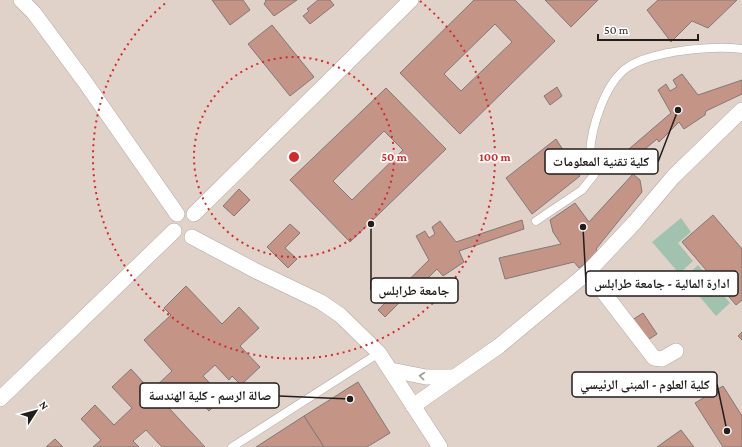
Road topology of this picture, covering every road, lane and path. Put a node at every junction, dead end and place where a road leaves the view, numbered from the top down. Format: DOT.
graph roads {
  1 [pos="21,0"];
  2 [pos="410,0"];
  3 [pos="742,48"];
  4 [pos="742,110"];
  5 [pos="177,214"];
  6 [pos="194,214"];
  7 [pos="536,221"];
  8 [pos="174,231"];
  9 [pos="192,237"];
  10 [pos="588,272"];
  11 [pos="676,351"];
  12 [pos="379,353"];
  13 [pos="391,370"];
  14 [pos="453,377"];
  15 [pos="0,399"];
  16 [pos="413,406"];
  17 [pos="232,447"];
  18 [pos="440,447"];
  1 -- 5 [label="street"];
  2 -- 6 [label="street"];
  3 -- 7 [label="lane"];
  4 -- 10 [label="street"];
  5 -- 6 [label="street"];
  5 -- 8 [label="street"];
  6 -- 9 [label="street"];
  8 -- 9 [label="street"];
  8 -- 15 [label="street"];
  9 -- 12 [label="street"];
  10 -- 11 [label="street"];
  10 -- 14 [label="street"];
  12 -- 13 [label="street"];
  12 -- 17 [label="lane"];
  14 -- 13 [label="street, one-way"];
  13 -- 16 [label="street"];
  14 -- 16 [label="street"];
  16 -- 18 [label="street"];
}
